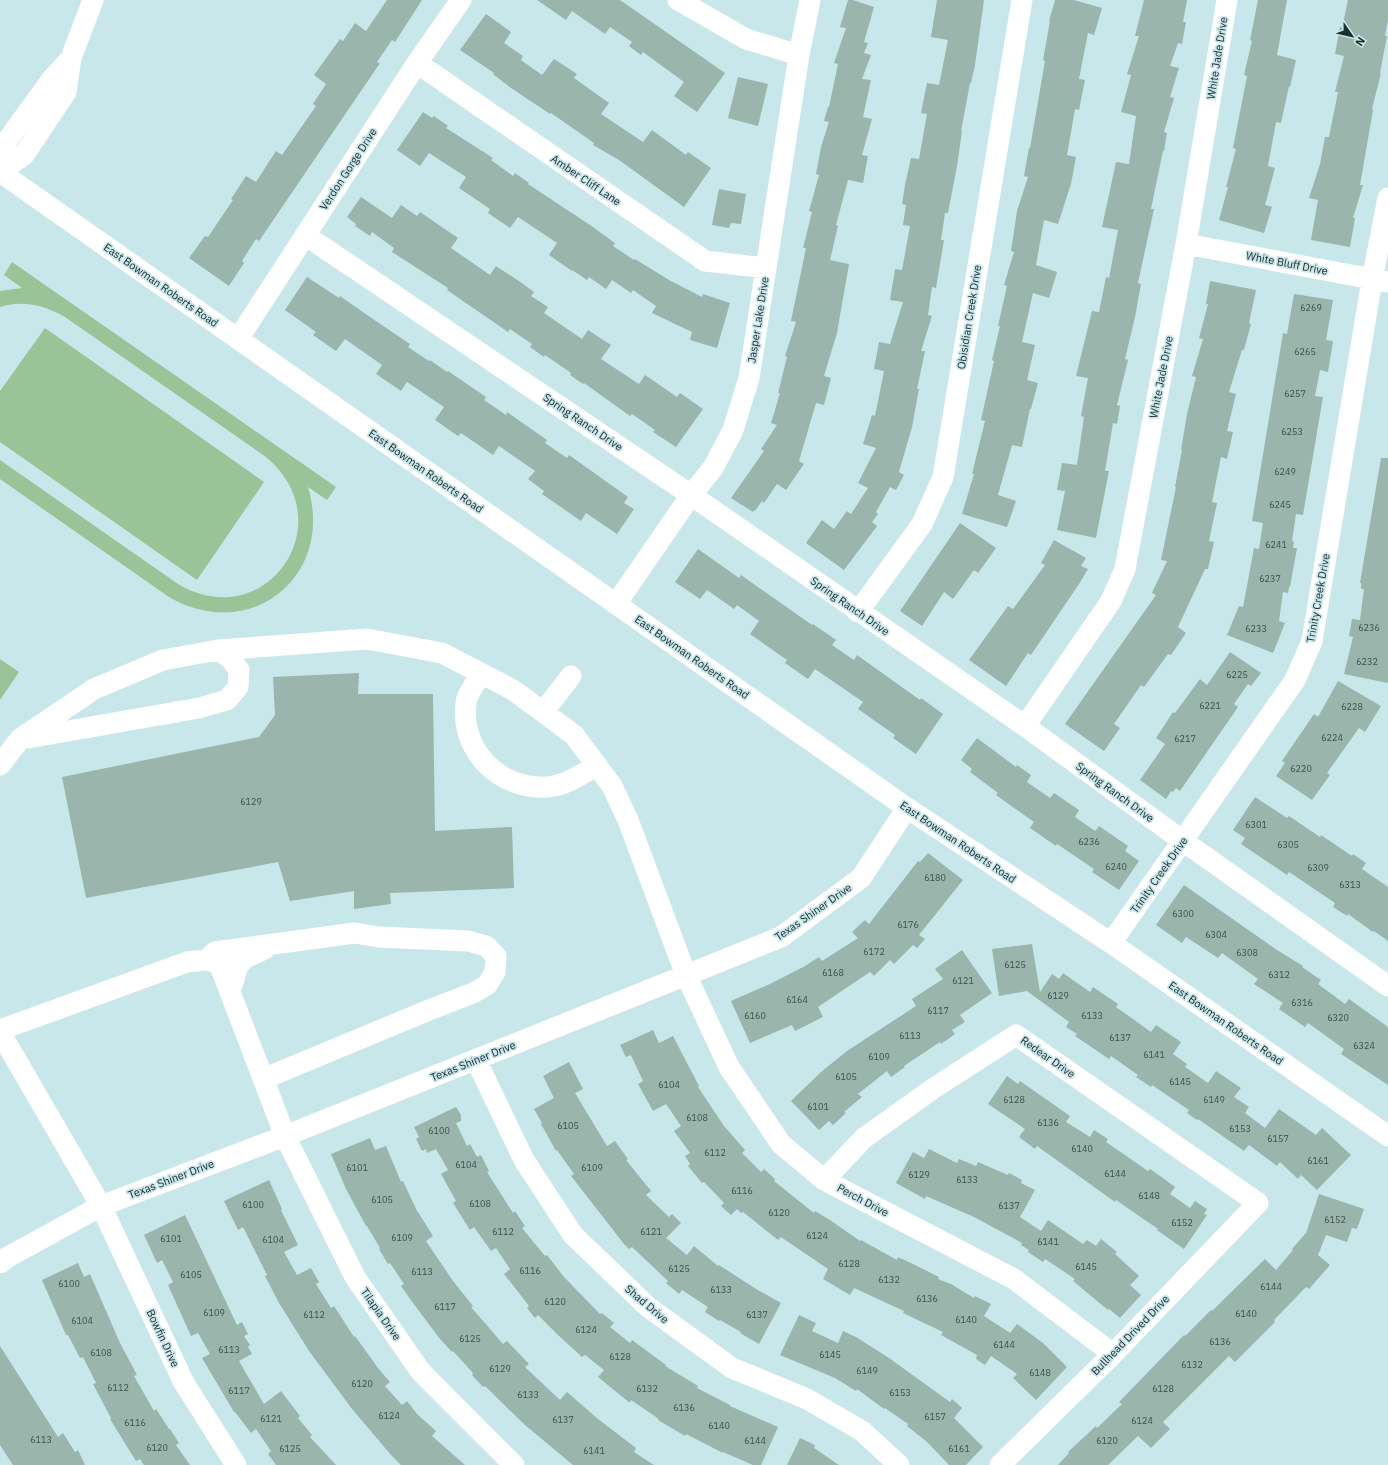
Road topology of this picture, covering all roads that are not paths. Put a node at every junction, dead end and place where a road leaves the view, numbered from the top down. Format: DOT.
graph roads {
  1 [pos="93,0"];
  2 [pos="461,0"];
  3 [pos="678,0"];
  4 [pos="810,0"];
  5 [pos="1022,0"];
  6 [pos="1227,0"];
  7 [pos="799,55"];
  8 [pos="417,64"];
  9 [pos="0,171"];
  10 [pos="1388,198"];
  11 [pos="305,235"];
  12 [pos="1186,244"];
  13 [pos="766,268"];
  14 [pos="1380,281"];
  15 [pos="238,339"];
  16 [pos="691,495"];
  17 [pos="616,604"];
  18 [pos="858,612"];
  19 [pos="253,648"];
  20 [pos="218,650"];
  21 [pos="239,670"];
  22 [pos="481,674"];
  23 [pos="571,676"];
  24 [pos="543,712"];
  25 [pos="1025,726"];
  26 [pos="20,740"];
  27 [pos="0,764"];
  28 [pos="596,765"];
  29 [pos="907,808"];
  30 [pos="1183,841"];
  31 [pos="1111,943"];
  32 [pos="276,944"];
  33 [pos="206,960"];
  34 [pos="686,975"];
  35 [pos="1388,986"];
  36 [pos="230,991"];
  37 [pos="0,1031"];
  38 [pos="476,1060"];
  39 [pos="264,1079"];
  40 [pos="285,1136"];
  41 [pos="1388,1136"];
  42 [pos="824,1180"];
  43 [pos="1258,1203"];
  44 [pos="101,1206"];
  45 [pos="0,1263"];
  46 [pos="1113,1354"];
  47 [pos="236,1465"];
  48 [pos="514,1465"];
  49 [pos="899,1465"];
  50 [pos="1000,1465"];
  1 -- 9 [label="street"];
  2 -- 8 [label="street, Verdon Gorge Drive"];
  3 -- 7 [label="street"];
  4 -- 7 [label="street, Jasper Lake Drive"];
  5 -- 18 [label="street, Obisidian Creek Drive"];
  6 -- 12 [label="street, White Jade Drive"];
  7 -- 13 [label="street, Jasper Lake Drive"];
  8 -- 11 [label="street, Verdon Gorge Drive"];
  8 -- 13 [label="street, Amber Cliff Lane"];
  9 -- 15 [label="street, East Bowman Roberts Road"];
  10 -- 14 [label="street, Trinity Creek Drive"];
  11 -- 15 [label="street, Verdon Gorge Drive"];
  11 -- 16 [label="street, Spring Ranch Drive"];
  12 -- 14 [label="street, White Bluff Drive"];
  12 -- 25 [label="street, White Jade Drive"];
  13 -- 16 [label="street, Jasper Lake Drive"];
  14 -- 30 [label="street, Trinity Creek Drive"];
  15 -- 17 [label="street, East Bowman Roberts Road"];
  16 -- 17 [label="street, Jasper Lake Drive"];
  16 -- 18 [label="street, Spring Ranch Drive"];
  17 -- 29 [label="street, East Bowman Roberts Road"];
  18 -- 25 [label="street, Spring Ranch Drive"];
  19 -- 20 [label="street, Perch Drive"];
  19 -- 21 [label="street"];
  19 -- 22 [label="street, Perch Drive"];
  20 -- 21 [label="street"];
  20 -- 26 [label="street, Perch Drive"];
  21 -- 26 [label="street"];
  22 -- 24 [label="street, Perch Drive"];
  22 -- 28 [label="street"];
  23 -- 24 [label="street"];
  24 -- 28 [label="street, Perch Drive"];
  25 -- 30 [label="street, Spring Ranch Drive"];
  26 -- 27 [label="street, Perch Drive"];
  28 -- 34 [label="street, Perch Drive"];
  29 -- 31 [label="street, East Bowman Roberts Road"];
  29 -- 34 [label="street, Texas Shiner Drive"];
  30 -- 31 [label="street, Trinity Creek Drive"];
  30 -- 35 [label="street, Spring Ranch Drive"];
  31 -- 41 [label="street, East Bowman Roberts Road"];
  32 -- 33 [label="street"];
  32 -- 36 [label="street"];
  32 -- 39 [label="street"];
  33 -- 36 [label="street, Tilapia Drive"];
  33 -- 37 [label="street"];
  34 -- 38 [label="street, Texas Shiner Drive"];
  34 -- 42 [label="street, Perch Drive"];
  36 -- 39 [label="street, Tilapia Drive"];
  37 -- 44 [label="street, Bowfin Drive"];
  38 -- 40 [label="street, Texas Shiner Drive"];
  38 -- 49 [label="street, Shad Drive"];
  39 -- 40 [label="street, Tilapia Drive"];
  40 -- 44 [label="street, Texas Shiner Drive"];
  40 -- 48 [label="street, Tilapia Drive"];
  42 -- 43 [label="street, Redear Drive"];
  42 -- 46 [label="street, Perch Drive"];
  43 -- 46 [label="street, Bullhead Drived Drive"];
  44 -- 45 [label="street, Texas Shiner Drive"];
  44 -- 47 [label="street, Bowfin Drive"];
  46 -- 50 [label="street, Bullhead Drived Drive"];
}
